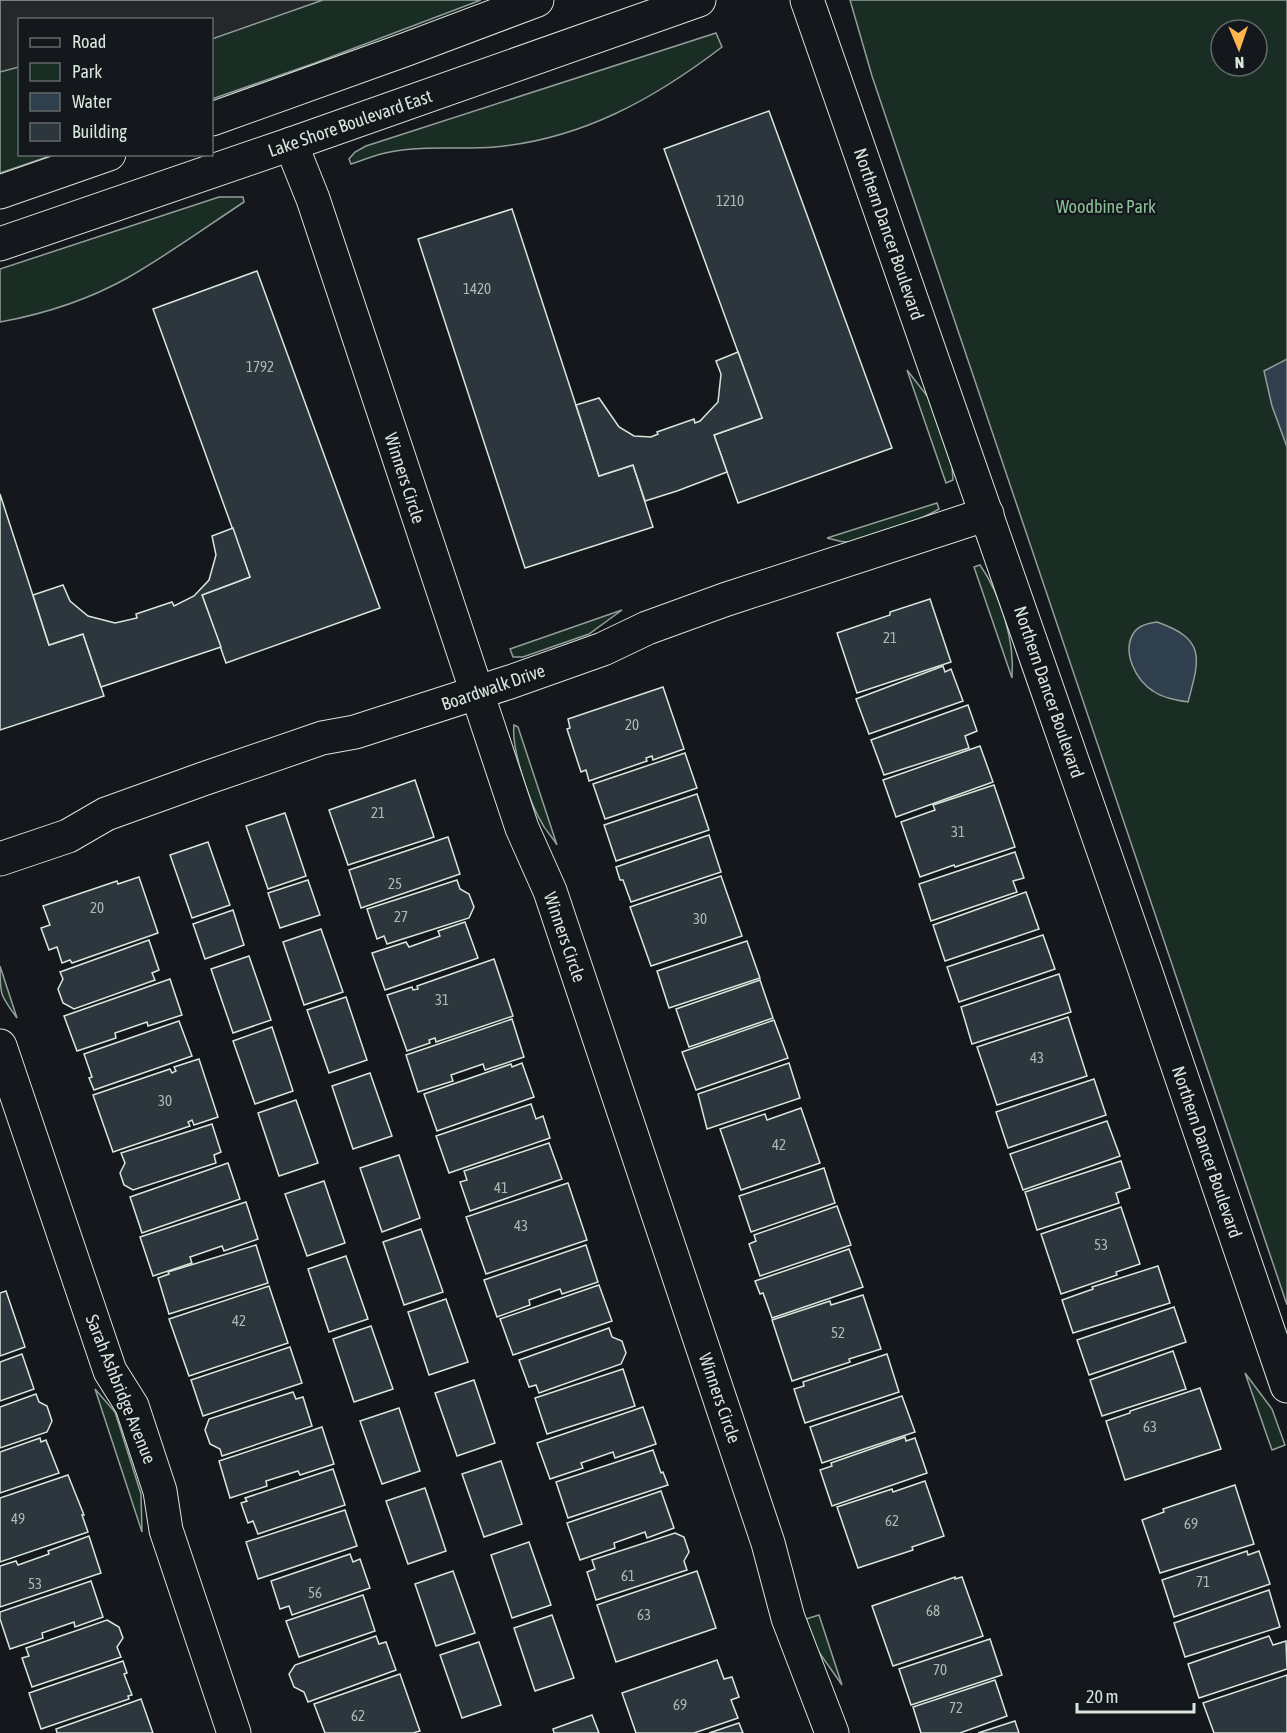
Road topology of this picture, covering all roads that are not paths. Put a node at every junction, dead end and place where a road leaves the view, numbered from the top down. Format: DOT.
graph roads {
  1 [pos="537,0"];
  2 [pos="699,0"];
  3 [pos="807,0"];
  4 [pos="213,119"];
  5 [pos="291,144"];
  6 [pos="103,156"];
  7 [pos="0,192"];
  8 [pos="0,243"];
  9 [pos="987,514"];
  10 [pos="477,693"];
  11 [pos="0,859"];
  12 [pos="0,1046"];
  13 [pos="1287,1386"];
  14 [pos="234,1733"];
  15 [pos="832,1733"];
  1 -- 4 [label="main road"];
  2 -- 5 [label="main road, Lake Shore Boulevard East"];
  3 -- 9 [label="main road, Northern Dancer Boulevard"];
  5 -- 8 [label="main road, Lake Shore Boulevard East"];
  5 -- 10 [label="main road, Winners Circle"];
  6 -- 7 [label="main road"];
  9 -- 10 [label="main road, Boardwalk Drive"];
  9 -- 13 [label="main road, Northern Dancer Boulevard"];
  10 -- 11 [label="main road, Boardwalk Drive"];
  10 -- 15 [label="main road, Winners Circle"];
  12 -- 14 [label="main road, Sarah Ashbridge Avenue"];
}
